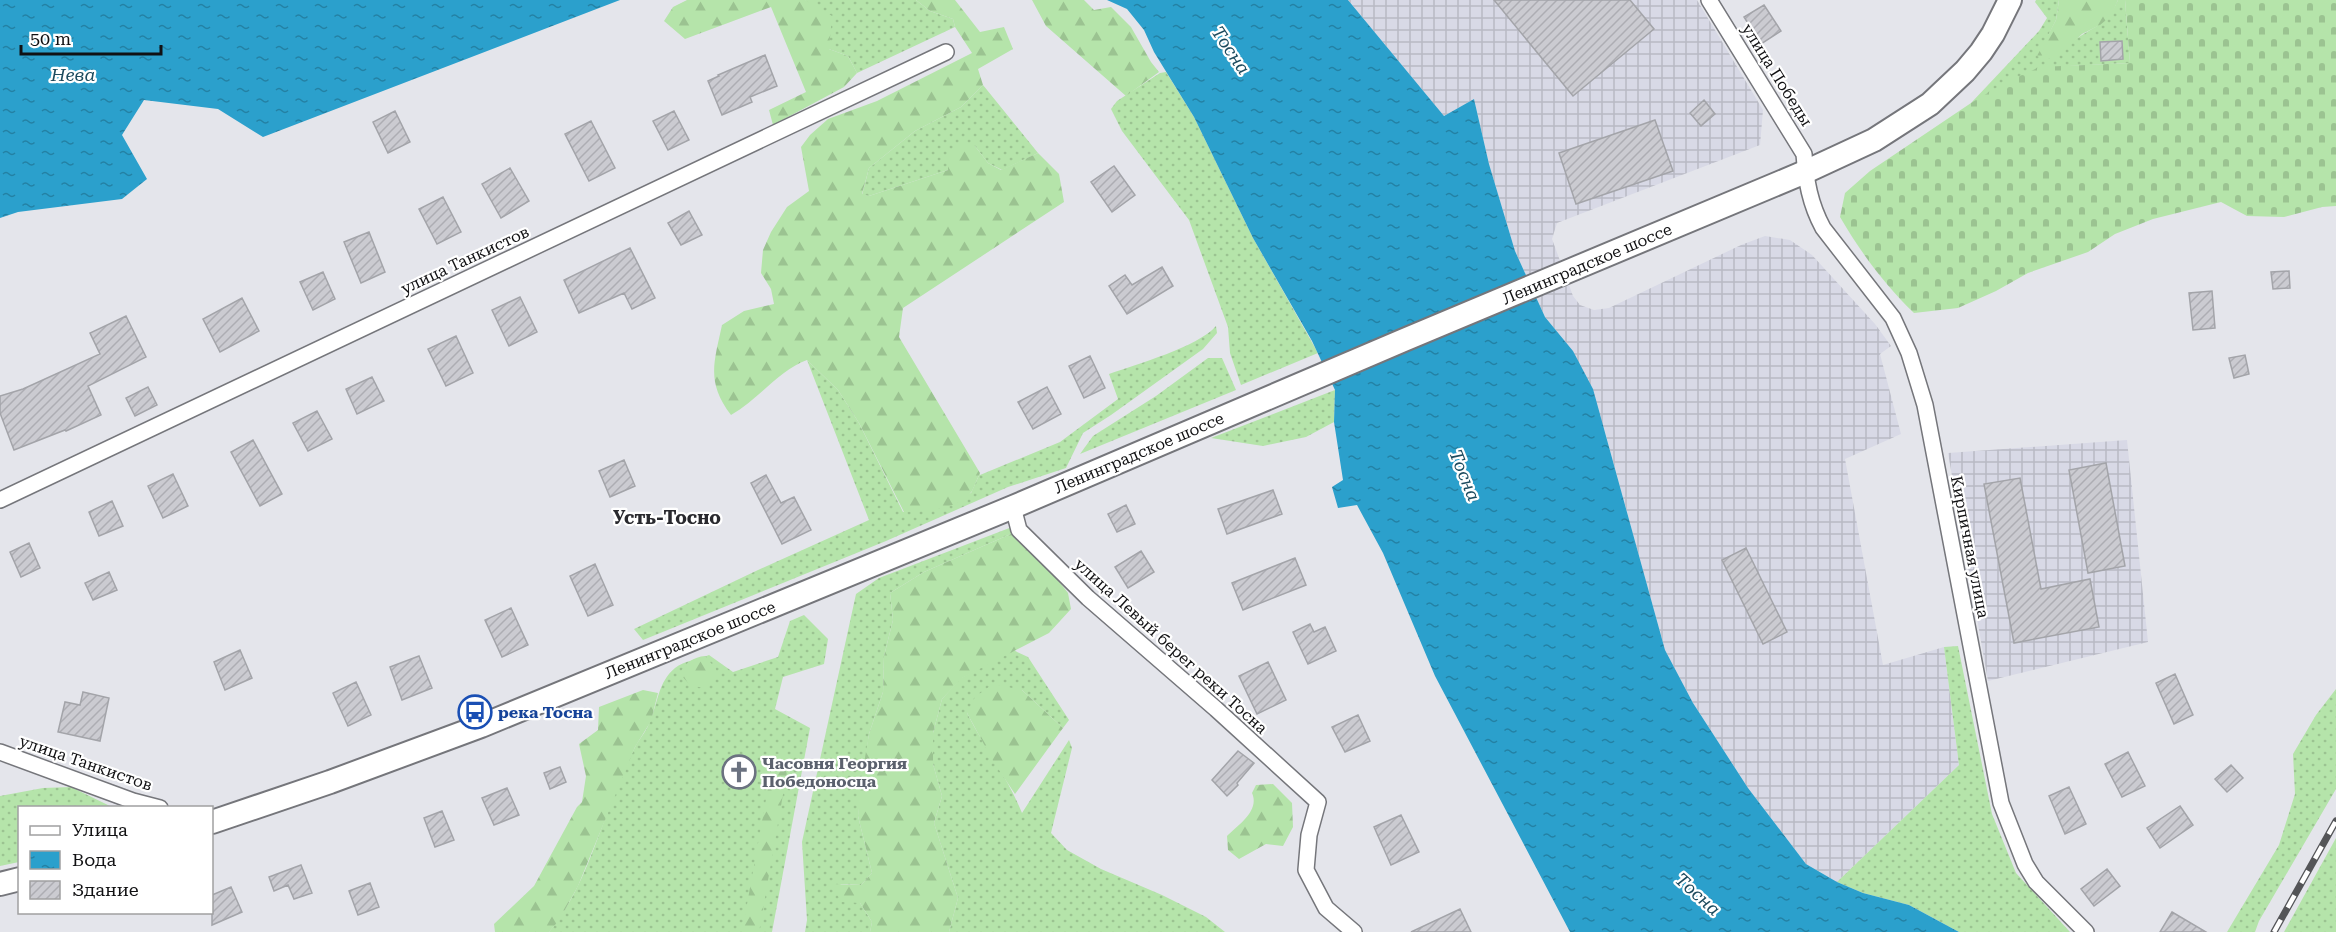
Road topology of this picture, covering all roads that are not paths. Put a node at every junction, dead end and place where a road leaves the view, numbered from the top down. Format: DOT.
graph roads {
  1 [pos="1709,0"];
  2 [pos="2010,0"];
  3 [pos="946,52"];
  4 [pos="1805,172"];
  5 [pos="0,500"];
  6 [pos="1013,507"];
  7 [pos="0,752"];
  8 [pos="156,806"];
  9 [pos="213,821"];
  10 [pos="18,880"];
  11 [pos="0,884"];
  12 [pos="1354,932"];
  13 [pos="2086,932"];
  1 -- 4 [label="street, улица Победы"];
  2 -- 4 [label="main road, Ленинградское шоссе"];
  3 -- 5 [label="street, улица Танкистов"];
  4 -- 6 [label="main road, Ленинградское шоссе"];
  4 -- 13 [label="street, Кирпичная улица"];
  6 -- 9 [label="main road, Ленинградское шоссе"];
  6 -- 12 [label="street, улица Левый берег реки Тосна"];
  7 -- 8 [label="street, улица Танкистов"];
  10 -- 11 [label="main road"];
}
